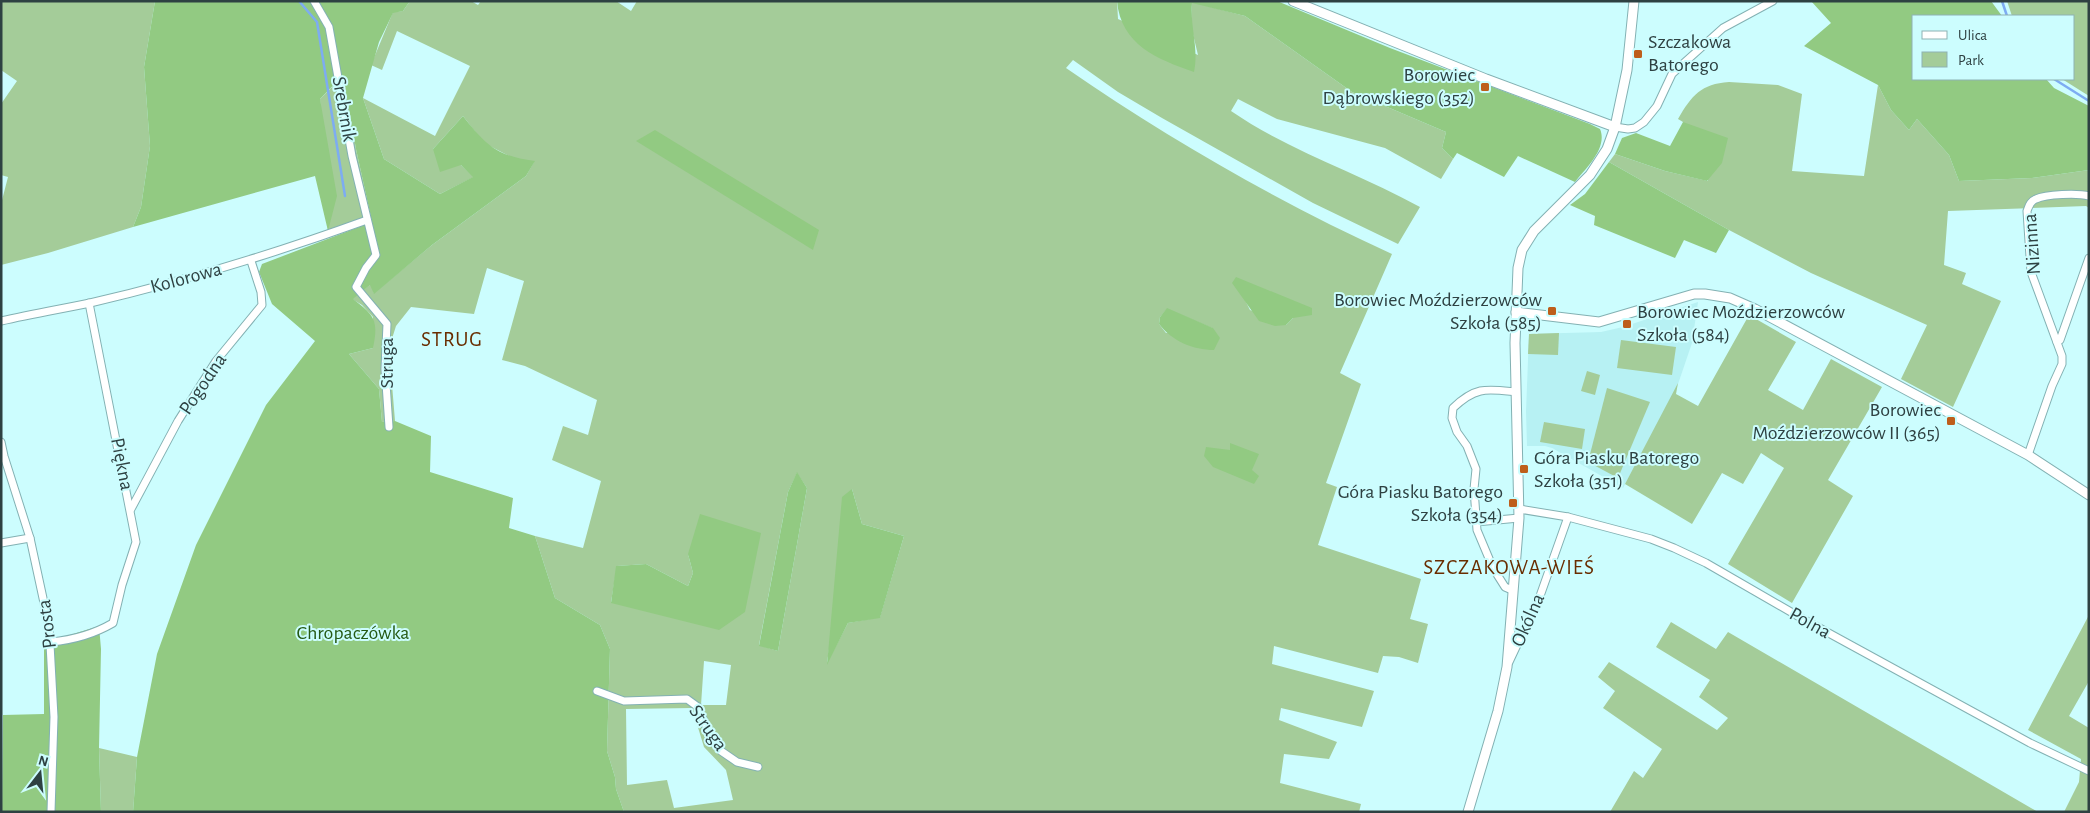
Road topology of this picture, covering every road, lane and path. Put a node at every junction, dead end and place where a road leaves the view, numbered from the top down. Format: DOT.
graph roads {
  1 [pos="314,1"];
  2 [pos="1293,1"];
  3 [pos="1634,1"];
  4 [pos="1773,1"];
  5 [pos="1615,127"];
  6 [pos="2089,196"];
  7 [pos="367,220"];
  8 [pos="376,255"];
  9 [pos="2089,258"];
  10 [pos="251,261"];
  11 [pos="89,303"];
  12 [pos="1516,312"];
  13 [pos="1,321"];
  14 [pos="2057,342"];
  15 [pos="1516,392"];
  16 [pos="389,427"];
  17 [pos="1,442"];
  18 [pos="2028,455"];
  19 [pos="2089,495"];
  20 [pos="131,509"];
  21 [pos="1519,514"];
  22 [pos="1568,516"];
  23 [pos="1476,522"];
  24 [pos="30,538"];
  25 [pos="1,543"];
  26 [pos="1512,590"];
  27 [pos="51,642"];
  28 [pos="1507,666"];
  29 [pos="597,691"];
  30 [pos="758,767"];
  31 [pos="2089,771"];
  32 [pos="51,812"];
  33 [pos="1468,812"];
  1 -- 7 [label="street, Srebrnik"];
  2 -- 5 [label="street"];
  3 -- 5 [label="street"];
  4 -- 5 [label="street"];
  5 -- 12 [label="street"];
  6 -- 14 [label="street, Nizinna"];
  7 -- 8 [label="street, Srebrnik"];
  7 -- 10 [label="street, Kolorowa"];
  8 -- 16 [label="street, Struga"];
  9 -- 14 [label="street"];
  10 -- 11 [label="street, Kolorowa"];
  10 -- 20 [label="street, Pogodna"];
  11 -- 13 [label="street, Kolorowa"];
  11 -- 20 [label="street, Piękna"];
  12 -- 15 [label="street"];
  12 -- 18 [label="street"];
  14 -- 18 [label="street, Nizinna"];
  15 -- 21 [label="street"];
  15 -- 23 [label="street"];
  17 -- 24 [label="street, Prosta"];
  18 -- 19 [label="street"];
  20 -- 27 [label="street, Piękna"];
  21 -- 22 [label="street, Polna"];
  21 -- 23 [label="street, Polna"];
  21 -- 26 [label="street"];
  22 -- 28 [label="street, Okólna"];
  22 -- 31 [label="street, Polna"];
  23 -- 26 [label="street"];
  24 -- 25 [label="street"];
  24 -- 27 [label="street, Prosta"];
  26 -- 28 [label="street"];
  27 -- 32 [label="street, Prosta"];
  28 -- 33 [label="street"];
  29 -- 30 [label="street, Struga"];
}
